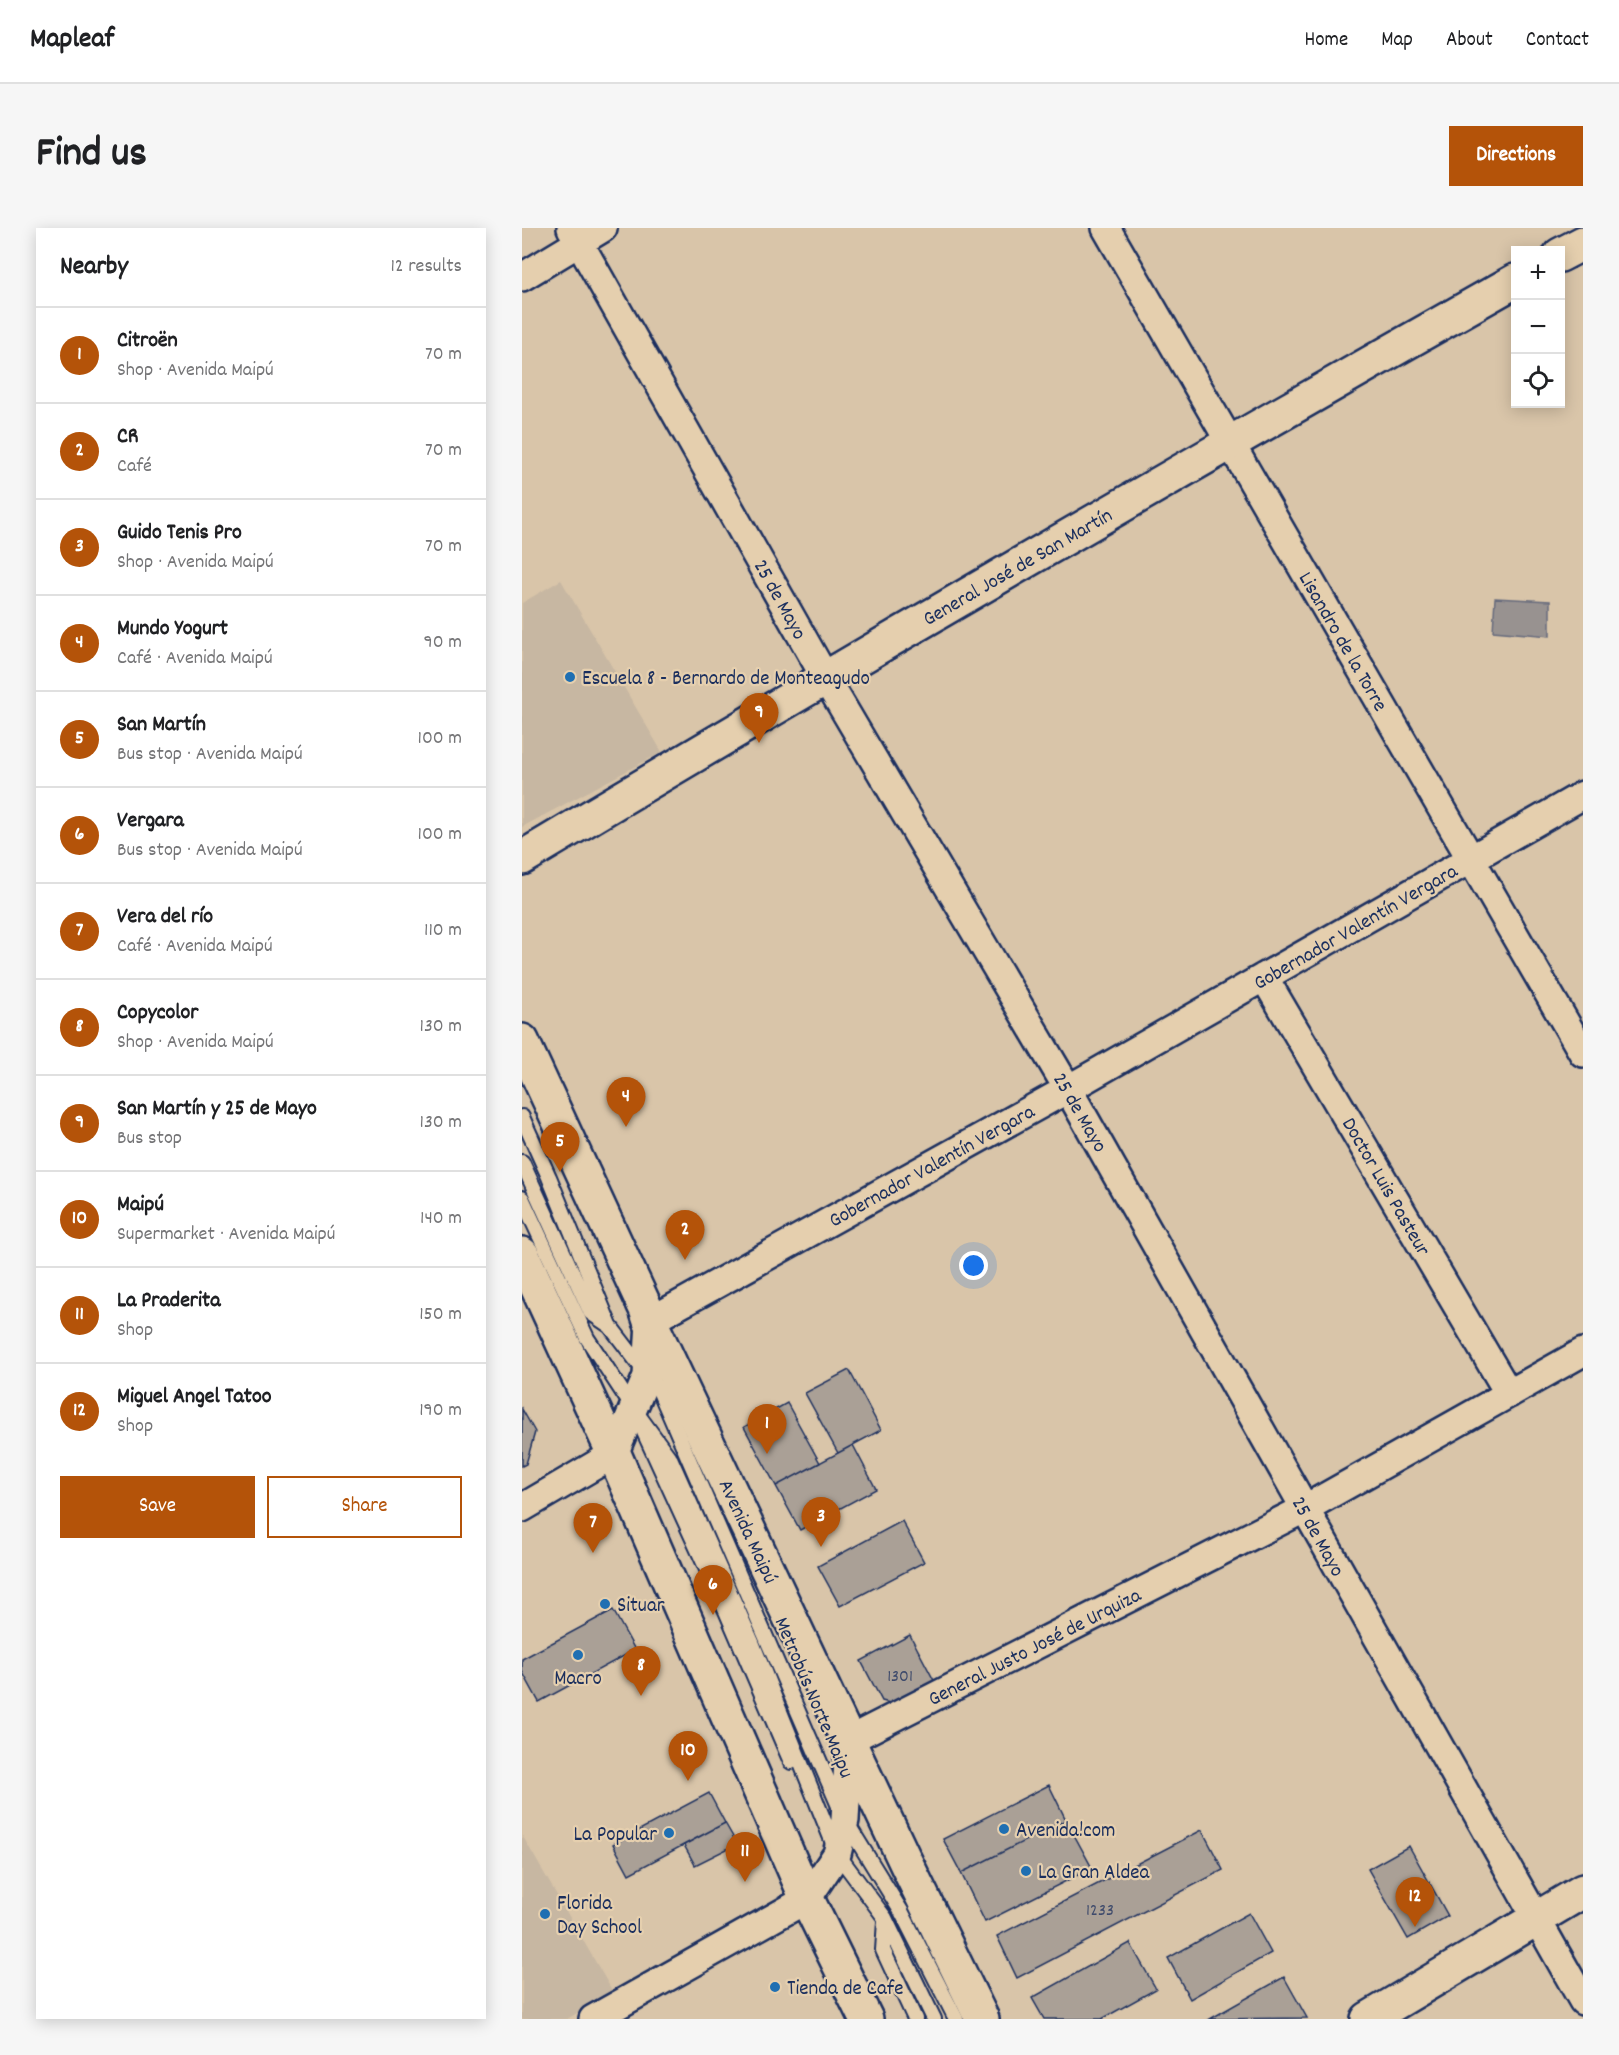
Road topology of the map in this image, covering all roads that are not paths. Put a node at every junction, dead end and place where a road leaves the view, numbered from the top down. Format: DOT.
graph roads {
  1 [pos="603,228"];
  2 [pos="1106,228"];
  3 [pos="575,235"];
  4 [pos="1583,243"];
  5 [pos="1565,252"];
  6 [pos="522,277"];
  7 [pos="1511,283"];
  8 [pos="1229,442"];
  9 [pos="826,679"];
  10 [pos="1583,795"];
  11 [pos="522,858"];
  12 [pos="1471,860"];
  13 [pos="1264,977"];
  14 [pos="522,1041"];
  15 [pos="1583,1053"];
  16 [pos="1068,1089"];
  17 [pos="522,1117"];
  18 [pos="529,1133"];
  19 [pos="525,1148"];
  20 [pos="522,1162"];
  21 [pos="549,1177"];
  22 [pos="532,1184"];
  23 [pos="522,1198"];
  24 [pos="522,1254"];
  25 [pos="650,1321"];
  26 [pos="610,1326"];
  27 [pos="1583,1352"];
  28 [pos="647,1376"];
  29 [pos="1509,1394"];
  30 [pos="633,1408"];
  31 [pos="614,1454"];
  32 [pos="522,1508"];
  33 [pos="1304,1509"];
  34 [pos="731,1609"];
  35 [pos="747,1646"];
  36 [pos="849,1740"];
  37 [pos="845,1820"];
  38 [pos="837,1854"];
  39 [pos="1583,1891"];
  40 [pos="807,1899"];
  41 [pos="885,1918"];
  42 [pos="1536,1918"];
  43 [pos="1583,2001"];
  44 [pos="593,2019"];
  45 [pos="866,2019"];
  46 [pos="915,2019"];
  47 [pos="934,2019"];
  48 [pos="956,2019"];
  49 [pos="982,2019"];
  50 [pos="1368,2019"];
  1 -- 3 [label="street"];
  2 -- 8 [label="street, Lisandro de la Torre"];
  3 -- 6 [label="street"];
  3 -- 9 [label="street, 25 de Mayo"];
  4 -- 5 [label="main road"];
  7 -- 8 [label="main road, General José de San Martín"];
  8 -- 9 [label="main road, General José de San Martín"];
  8 -- 12 [label="street, Lisandro de la Torre"];
  9 -- 11 [label="main road, General José de San Martín"];
  9 -- 16 [label="street, 25 de Mayo"];
  10 -- 12 [label="street, Gobernador Valentín Vergara"];
  12 -- 13 [label="street, Gobernador Valentín Vergara"];
  12 -- 15 [label="street, Lisandro de la Torre"];
  13 -- 16 [label="street, Gobernador Valentín Vergara"];
  13 -- 29 [label="street, Doctor Luis Pasteur"];
  14 -- 25 [label="main road, Avenida Maipú"];
  16 -- 25 [label="street, Gobernador Valentín Vergara"];
  16 -- 33 [label="street, 25 de Mayo"];
  17 -- 18 [label="lane, Metrobús Norte Maipu"];
  18 -- 19 [label="lane, Metrobús Norte Maipu"];
  18 -- 21 [label="lane, Metrobús Norte Maipu"];
  19 -- 21 [label="lane, Metrobús Norte Maipu"];
  19 -- 22 [label="lane, Metrobús Norte Maipu"];
  20 -- 22 [label="lane, Metrobús Norte Maipu"];
  21 -- 26 [label="lane, Metrobús Norte Maipu"];
  22 -- 26 [label="lane, Metrobús Norte Maipu"];
  23 -- 30 [label="lane, Metrobús Norte Maipu"];
  24 -- 31 [label="main road"];
  25 -- 28 [label="street"];
  25 -- 36 [label="main road, Avenida Maipú"];
  26 -- 28 [label="lane, Metrobús Norte Maipu"];
  27 -- 29 [label="street, General Justo José de Urquiza"];
  28 -- 30 [label="street"];
  28 -- 37 [label="lane, Metrobús Norte Maipu"];
  29 -- 33 [label="street, General Justo José de Urquiza"];
  30 -- 31 [label="street"];
  30 -- 34 [label="lane, Metrobús Norte Maipu"];
  31 -- 32 [label="street"];
  31 -- 40 [label="main road"];
  33 -- 36 [label="street, General Justo José de Urquiza"];
  33 -- 42 [label="street, 25 de Mayo"];
  34 -- 35 [label="lane, Metrobús Norte Maipu"];
  34 -- 35 [label="lane, Metrobús Norte Maipu"];
  35 -- 38 [label="lane, Metrobús Norte Maipu"];
  36 -- 37 [label="street"];
  36 -- 49 [label="main road, Avenida Maipú"];
  37 -- 38 [label="street"];
  37 -- 48 [label="lane, Metrobús Norte Maipu"];
  38 -- 40 [label="street"];
  38 -- 41 [label="lane, Metrobús Norte Maipu"];
  39 -- 42 [label="main road"];
  40 -- 44 [label="street"];
  40 -- 45 [label="main road"];
  41 -- 46 [label="lane"];
  41 -- 47 [label="lane, Metrobús Norte Maipu"];
  42 -- 43 [label="street, 25 de Mayo"];
  42 -- 50 [label="main road"];
}
